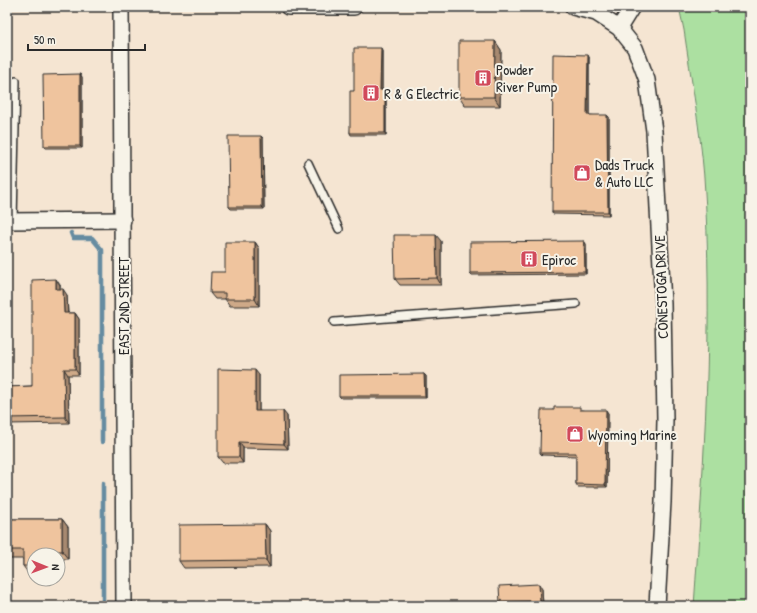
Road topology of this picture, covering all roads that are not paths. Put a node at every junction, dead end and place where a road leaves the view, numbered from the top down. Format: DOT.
graph roads {
  1 [pos="121,7"];
  2 [pos="288,7"];
  3 [pos="354,7"];
  4 [pos="573,7"];
  5 [pos="632,7"];
  6 [pos="619,28"];
  7 [pos="16,81"];
  8 [pos="308,163"];
  9 [pos="123,220"];
  10 [pos="10,221"];
  11 [pos="339,229"];
  12 [pos="576,304"];
  13 [pos="334,322"];
  14 [pos="124,606"];
  15 [pos="657,606"];
  1 -- 9 [label="street, EAST 2ND STREET"];
  2 -- 3 [label="street"];
  4 -- 6 [label="street, CONESTOGA DRIVE"];
  5 -- 6 [label="street"];
  6 -- 15 [label="street, CONESTOGA DRIVE"];
  7 -- 10 [label="lane"];
  8 -- 11 [label="lane"];
  9 -- 10 [label="street"];
  9 -- 14 [label="street, EAST 2ND STREET"];
  12 -- 13 [label="lane"];
}
